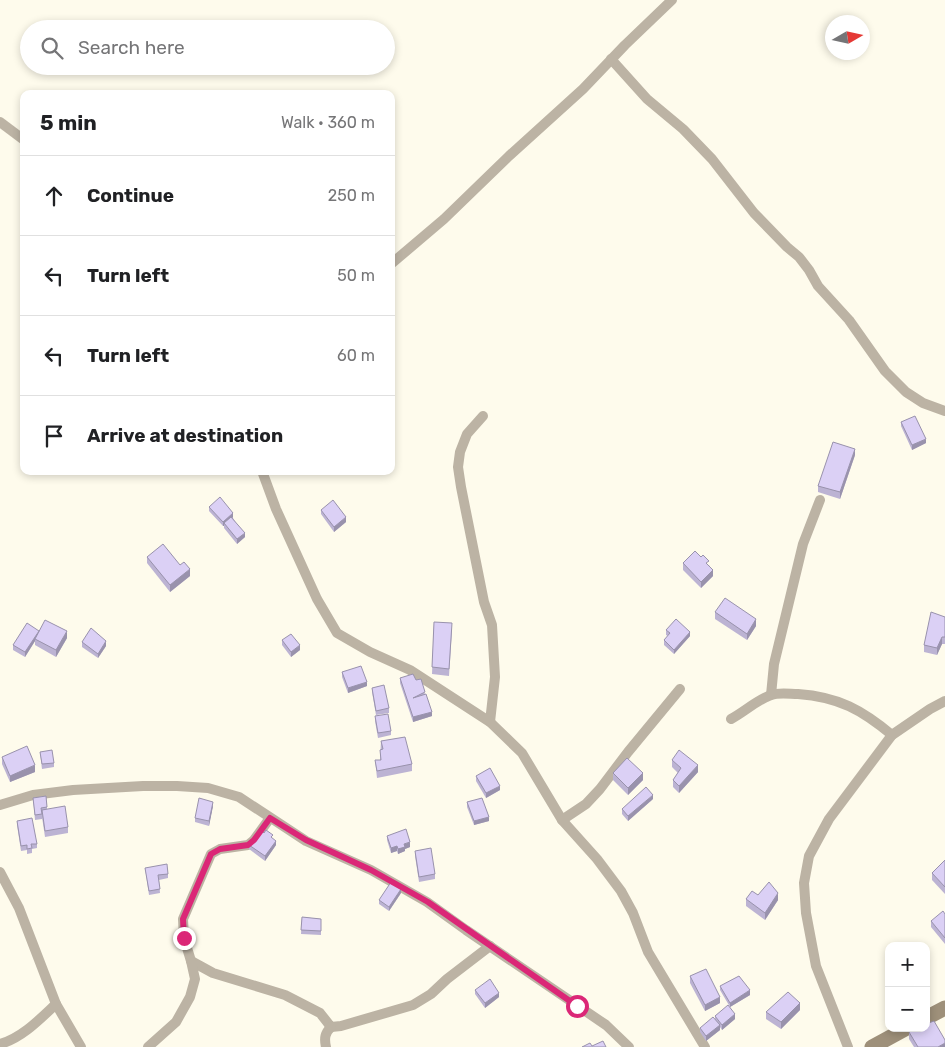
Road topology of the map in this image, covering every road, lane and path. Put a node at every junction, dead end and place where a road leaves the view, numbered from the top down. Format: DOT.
graph roads {
  1 [pos="672,0"];
  2 [pos="611,59"];
  3 [pos="0,122"];
  4 [pos="20,137"];
  5 [pos="395,260"];
  6 [pos="945,411"];
  7 [pos="483,416"];
  8 [pos="263,475"];
  9 [pos="820,500"];
  10 [pos="680,689"];
  11 [pos="771,695"];
  12 [pos="945,701"];
  13 [pos="731,719"];
  14 [pos="490,722"];
  15 [pos="892,735"];
  16 [pos="0,805"];
  17 [pos="270,818"];
  18 [pos="562,820"];
  19 [pos="0,872"];
  20 [pos="490,946"];
  21 [pos="191,960"];
  22 [pos="56,1004"];
  23 [pos="945,1008"];
  24 [pos="930,1016"];
  25 [pos="331,1027"];
  26 [pos="900,1032"];
  27 [pos="0,1044"];
  28 [pos="81,1047"];
  29 [pos="148,1047"];
  30 [pos="326,1047"];
  31 [pos="629,1047"];
  32 [pos="705,1047"];
  33 [pos="848,1047"];
  34 [pos="872,1047"];
  1 -- 2 [label="street"];
  2 -- 5 [label="street"];
  2 -- 6 [label="street"];
  3 -- 4 [label="street"];
  7 -- 14 [label="street"];
  8 -- 14 [label="street"];
  9 -- 11 [label="street"];
  10 -- 18 [label="street"];
  11 -- 13 [label="street"];
  11 -- 15 [label="street"];
  12 -- 15 [label="street"];
  14 -- 18 [label="street"];
  15 -- 33 [label="street"];
  16 -- 17 [label="street"];
  17 -- 20 [label="street"];
  17 -- 21 [label="street"];
  18 -- 32 [label="street"];
  19 -- 22 [label="street"];
  20 -- 25 [label="street"];
  20 -- 31 [label="street"];
  21 -- 25 [label="street"];
  21 -- 29 [label="street"];
  22 -- 27 [label="street"];
  22 -- 28 [label="street"];
  23 -- 24 [label="main road"];
  25 -- 30 [label="street"];
  26 -- 34 [label="main road"];
}
